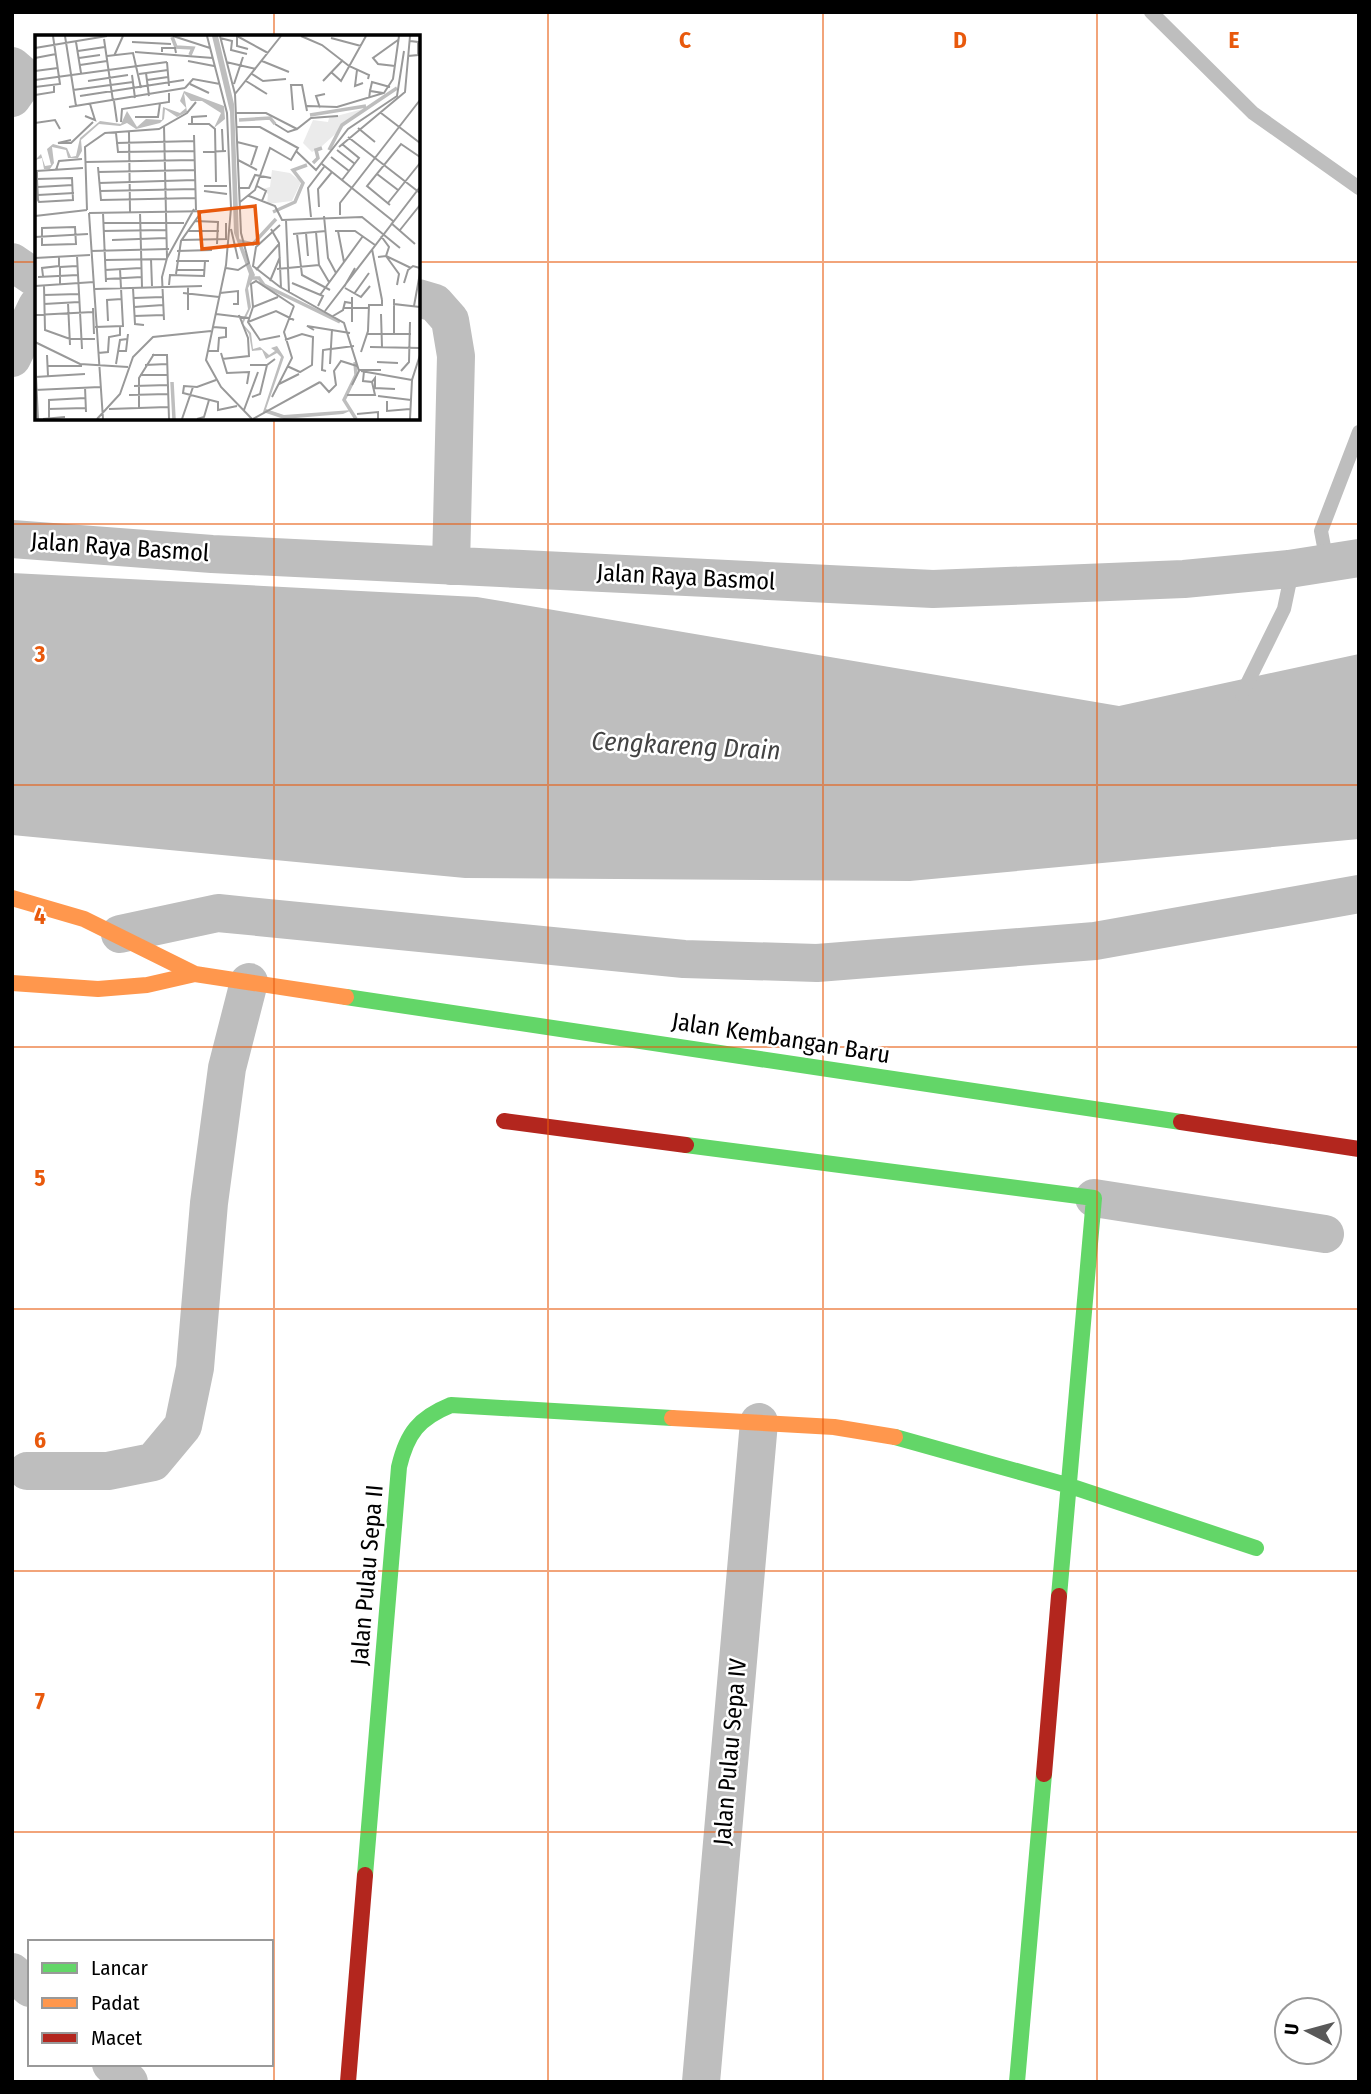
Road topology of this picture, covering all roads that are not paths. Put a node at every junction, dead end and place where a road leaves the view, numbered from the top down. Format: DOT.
graph roads {
  1 [pos="12,66"];
  2 [pos="12,98"];
  3 [pos="12,262"];
  4 [pos="35,278"];
  5 [pos="420,299"];
  6 [pos="35,310"];
  7 [pos="12,358"];
  8 [pos="12,539"];
  9 [pos="1359,558"];
  10 [pos="451,566"];
  11 [pos="1359,894"];
  12 [pos="12,898"];
  13 [pos="120,934"];
  14 [pos="195,974"];
  15 [pos="249,982"];
  16 [pos="12,983"];
  17 [pos="504,1121"];
  18 [pos="1359,1149"];
  19 [pos="1094,1198"];
  20 [pos="1325,1234"];
  21 [pos="759,1422"];
  22 [pos="27,1471"];
  23 [pos="1070,1486"];
  24 [pos="1256,1548"];
  25 [pos="12,1972"];
  26 [pos="28,1987"];
  27 [pos="113,2066"];
  28 [pos="129,2082"];
  29 [pos="348,2082"];
  30 [pos="701,2082"];
  31 [pos="1017,2082"];
  1 -- 2 [label="street"];
  3 -- 4 [label="street"];
  5 -- 10 [label="street"];
  6 -- 7 [label="street"];
  8 -- 10 [label="street, Jalan Raya Basmol"];
  9 -- 10 [label="street, Jalan Raya Basmol"];
  11 -- 13 [label="street"];
  12 -- 13 [label="street, Jalan Kembangan Baru"];
  13 -- 14 [label="street, Jalan Kembangan Baru"];
  14 -- 15 [label="street, Jalan Kembangan Baru"];
  14 -- 16 [label="street, Jalan Kembangan Baru"];
  15 -- 18 [label="street, Jalan Kembangan Baru"];
  15 -- 22 [label="street"];
  17 -- 19 [label="street"];
  19 -- 20 [label="street"];
  19 -- 23 [label="street"];
  21 -- 23 [label="street, Jalan Pulau Sepa II"];
  21 -- 29 [label="street, Jalan Pulau Sepa II"];
  21 -- 30 [label="street, Jalan Pulau Sepa IV"];
  23 -- 24 [label="street, Jalan Pulau Sepa II"];
  23 -- 31 [label="street"];
  25 -- 26 [label="street"];
  27 -- 28 [label="street"];
}
